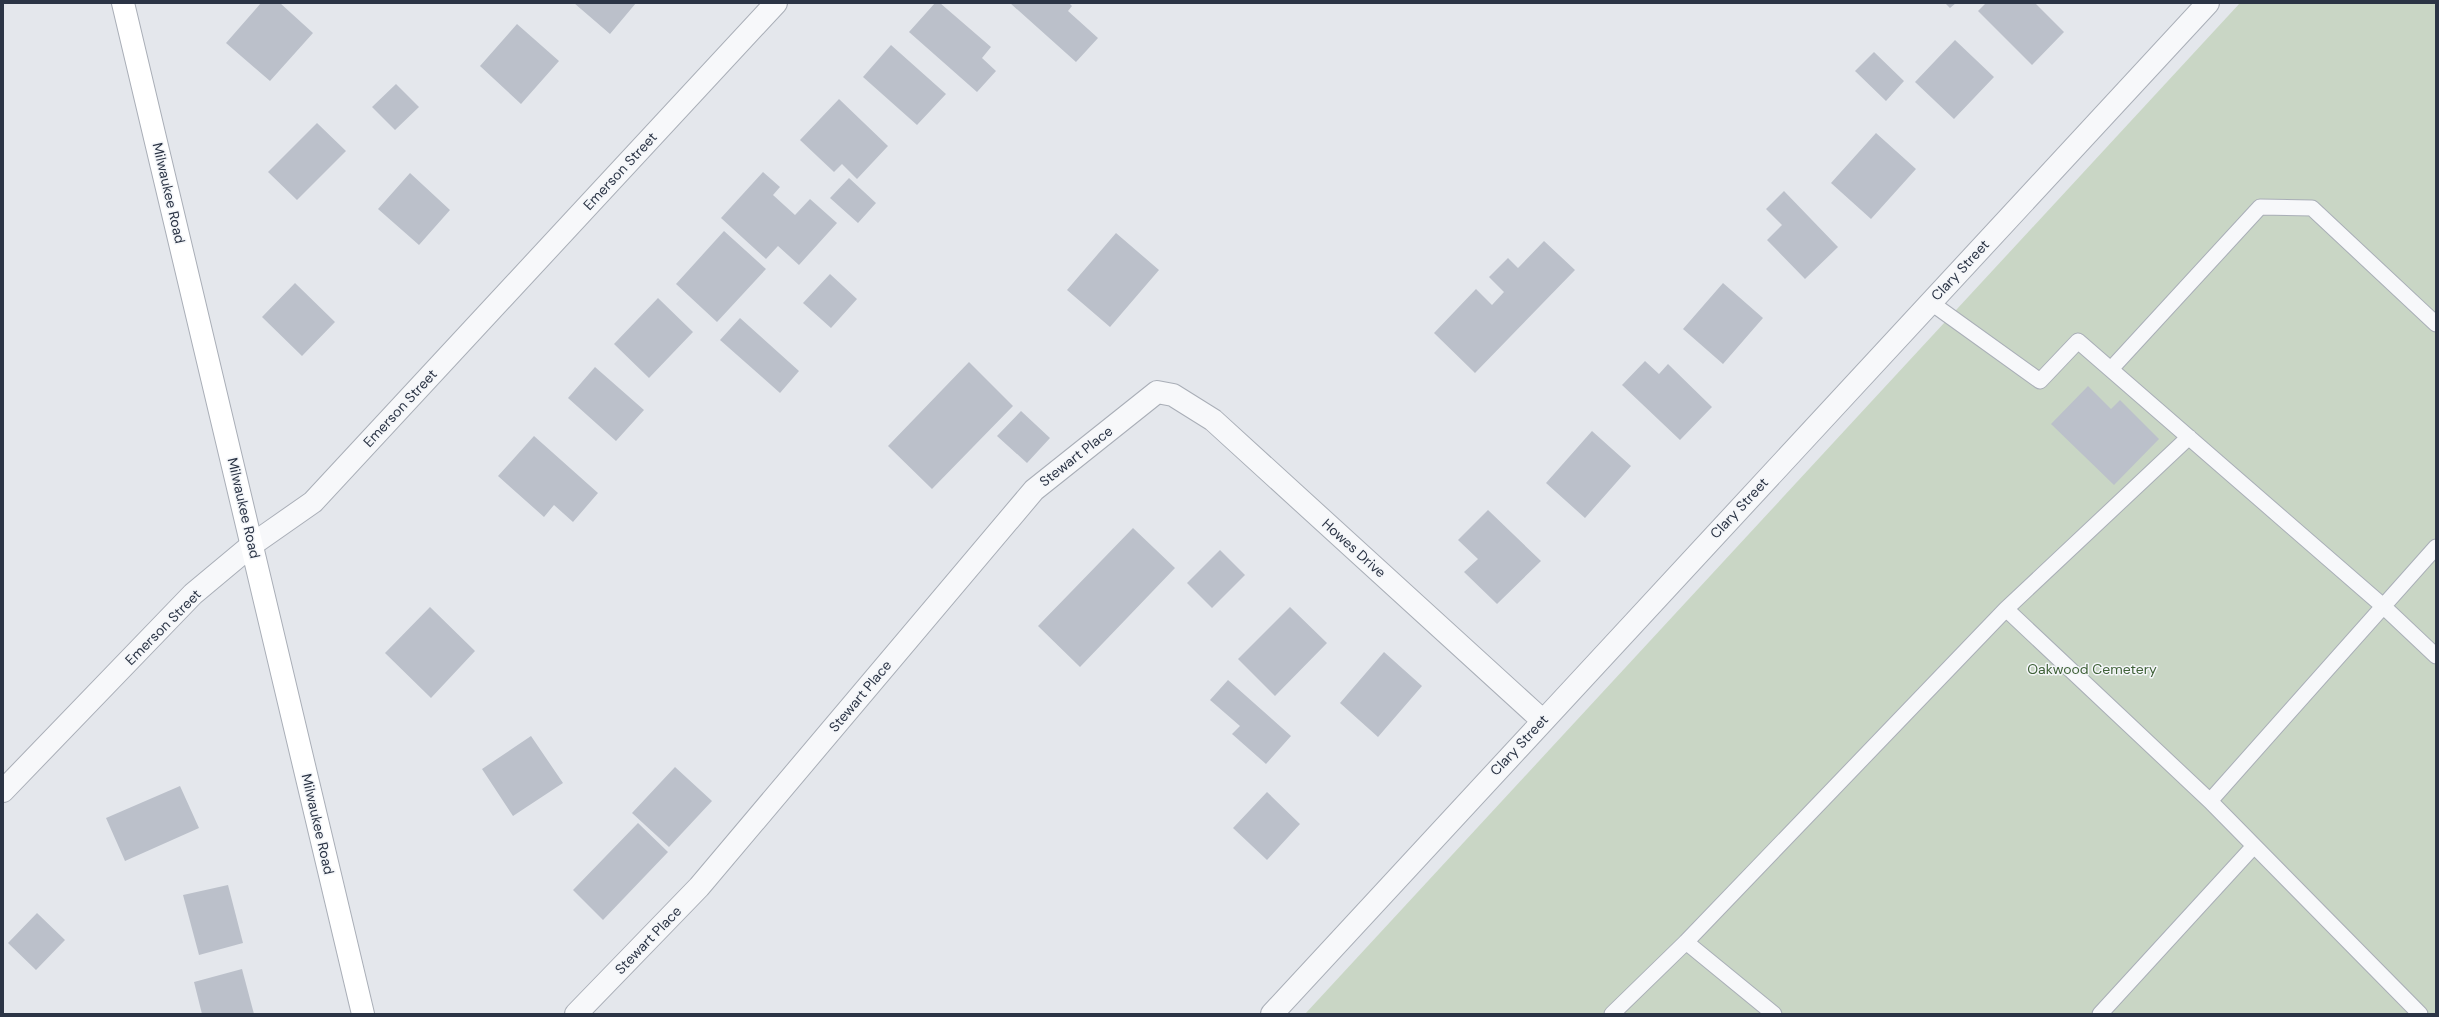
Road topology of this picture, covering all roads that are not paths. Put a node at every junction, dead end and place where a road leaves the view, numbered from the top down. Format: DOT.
graph roads {
  1 [pos="123,3"];
  2 [pos="776,3"];
  3 [pos="2208,3"];
  4 [pos="1930,302"];
  5 [pos="2436,324"];
  6 [pos="2111,369"];
  7 [pos="1157,392"];
  8 [pos="2189,437"];
  9 [pos="253,544"];
  10 [pos="2436,547"];
  11 [pos="2383,606"];
  12 [pos="2006,609"];
  13 [pos="2436,656"];
  14 [pos="1542,720"];
  15 [pos="3,791"];
  16 [pos="2210,801"];
  17 [pos="2254,846"];
  18 [pos="1686,942"];
  19 [pos="363,1014"];
  20 [pos="576,1014"];
  21 [pos="1272,1014"];
  22 [pos="1612,1014"];
  23 [pos="1774,1014"];
  24 [pos="2100,1014"];
  25 [pos="2420,1014"];
  1 -- 9 [label="street, Milwaukee Road"];
  2 -- 9 [label="street, Emerson Street"];
  3 -- 4 [label="street, Clary Street"];
  4 -- 6 [label="lane"];
  4 -- 14 [label="street, Clary Street"];
  5 -- 6 [label="lane"];
  6 -- 8 [label="lane"];
  7 -- 14 [label="street, Howes Drive"];
  7 -- 20 [label="street, Stewart Place"];
  8 -- 11 [label="lane"];
  8 -- 12 [label="lane"];
  9 -- 15 [label="street, Emerson Street"];
  9 -- 19 [label="street, Milwaukee Road"];
  10 -- 11 [label="lane"];
  11 -- 13 [label="lane"];
  11 -- 16 [label="lane"];
  12 -- 16 [label="lane"];
  12 -- 18 [label="lane"];
  14 -- 21 [label="street, Clary Street"];
  16 -- 17 [label="lane"];
  17 -- 24 [label="lane"];
  17 -- 25 [label="lane"];
  18 -- 22 [label="lane"];
  18 -- 23 [label="lane"];
}
